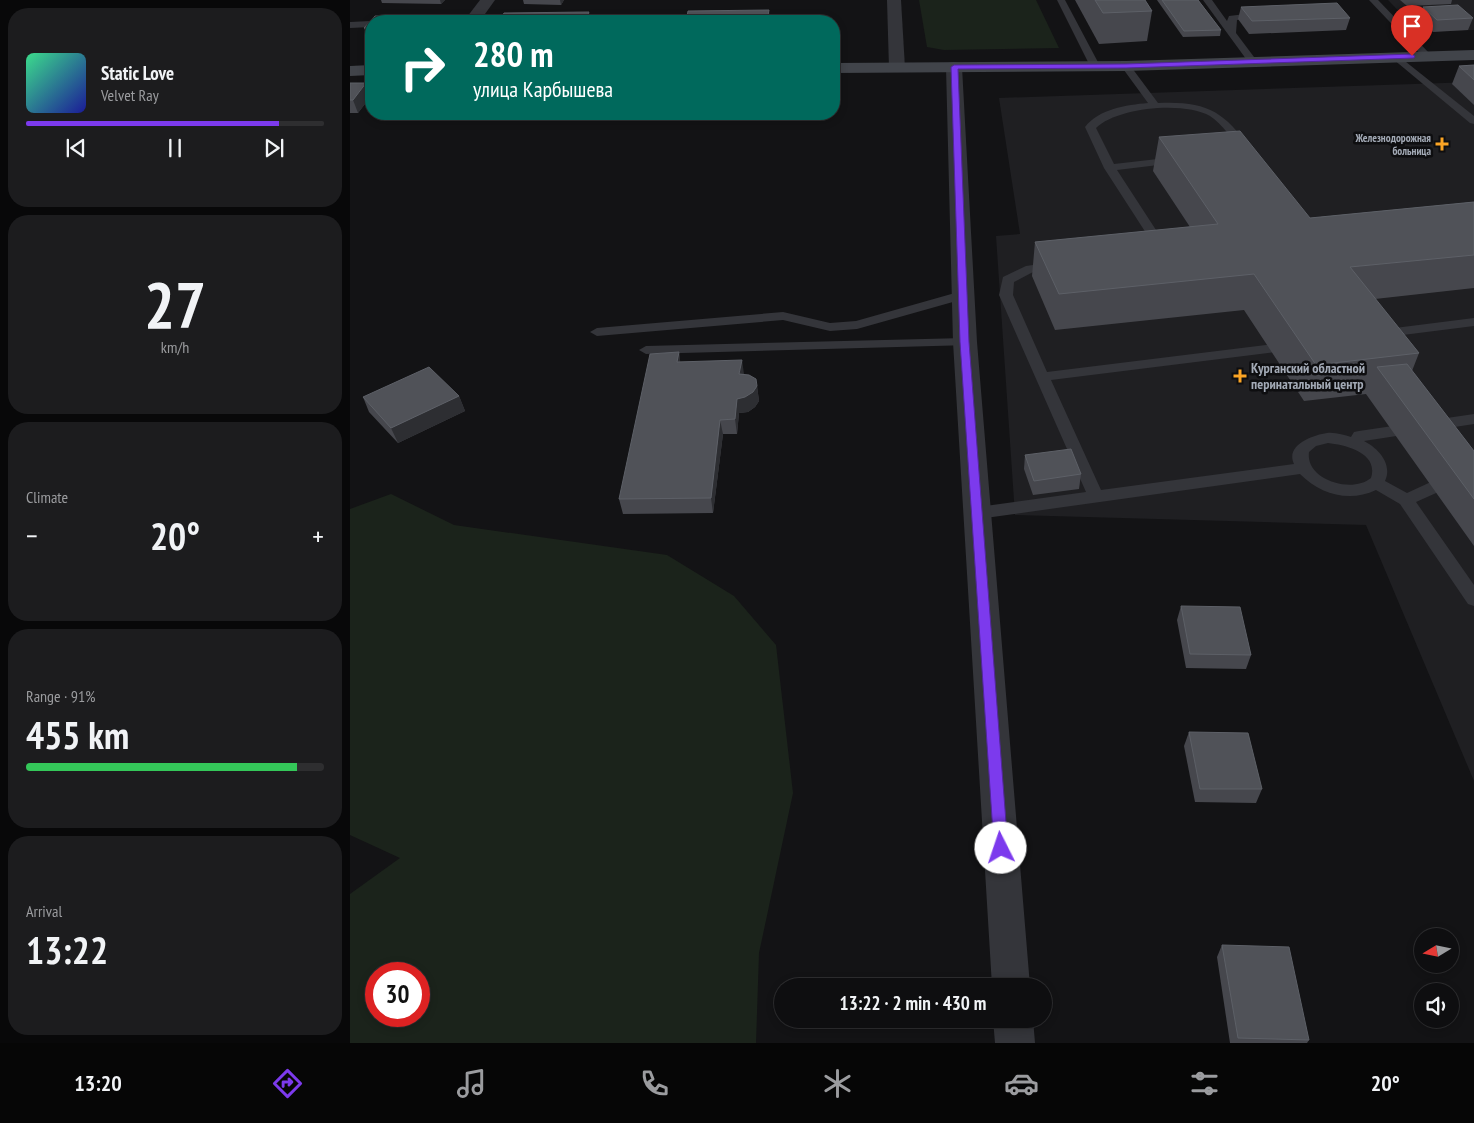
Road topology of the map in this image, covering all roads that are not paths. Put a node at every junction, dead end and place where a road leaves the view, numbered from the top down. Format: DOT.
graph roads {
  1 [pos="488,0"];
  2 [pos="894,0"];
  3 [pos="1061,0"];
  4 [pos="1207,0"];
  5 [pos="1374,0"];
  6 [pos="1269,12"];
  7 [pos="477,15"];
  8 [pos="365,24"];
  9 [pos="350,25"];
  10 [pos="1232,33"];
  11 [pos="1474,55"];
  12 [pos="1427,56"];
  13 [pos="1396,57"];
  14 [pos="1252,61"];
  15 [pos="1095,66"];
  16 [pos="1126,66"];
  17 [pos="954,67"];
  18 [pos="840,68"];
  19 [pos="897,68"];
  20 [pos="365,70"];
  21 [pos="350,71"];
  22 [pos="1155,106"];
  23 [pos="1474,122"];
  24 [pos="1247,154"];
  25 [pos="1189,158"];
  26 [pos="1110,168"];
  27 [pos="1150,255"];
  28 [pos="1068,265"];
  29 [pos="962,295"];
  30 [pos="1474,322"];
  31 [pos="597,332"];
  32 [pos="1366,336"];
  33 [pos="965,342"];
  34 [pos="1307,344"];
  35 [pos="646,350"];
  36 [pos="1042,377"];
  37 [pos="1474,419"];
  38 [pos="1355,443"];
  39 [pos="1302,468"];
  40 [pos="1474,472"];
  41 [pos="1376,483"];
  42 [pos="1096,498"];
  43 [pos="1406,500"];
  44 [pos="978,513"];
  45 [pos="1474,599"];
  46 [pos="1010,978"];
  47 [pos="1014,1028"];
  48 [pos="1015,1043"];
  1 -- 7 [label="street"];
  2 -- 19 [label="street"];
  3 -- 15 [label="lane"];
  4 -- 10 [label="lane"];
  5 -- 12 [label="lane"];
  6 -- 10 [label="lane"];
  8 -- 9 [label="lane"];
  10 -- 14 [label="lane"];
  11 -- 12 [label="main road"];
  12 -- 13 [label="main road"];
  13 -- 14 [label="main road"];
  13 -- 23 [label="lane"];
  14 -- 16 [label="main road"];
  15 -- 16 [label="main road"];
  15 -- 17 [label="main road"];
  16 -- 22 [label="lane"];
  17 -- 19 [label="main road"];
  17 -- 29 [label="street"];
  18 -- 19 [label="main road"];
  20 -- 21 [label="main road"];
  22 -- 24 [label="lane"];
  22 -- 26 [label="lane"];
  25 -- 26 [label="lane"];
  26 -- 27 [label="lane"];
  28 -- 36 [label="lane"];
  29 -- 31 [label="lane"];
  29 -- 33 [label="street"];
  30 -- 32 [label="lane"];
  33 -- 35 [label="lane"];
  33 -- 44 [label="street"];
  34 -- 36 [label="lane"];
  36 -- 42 [label="lane"];
  37 -- 38 [label="lane"];
  38 -- 39 [label="lane"];
  38 -- 41 [label="lane"];
  39 -- 41 [label="lane"];
  39 -- 42 [label="lane"];
  40 -- 43 [label="lane"];
  41 -- 43 [label="lane"];
  42 -- 44 [label="lane"];
  43 -- 45 [label="lane"];
  44 -- 46 [label="street"];
  47 -- 48 [label="street"];
}
